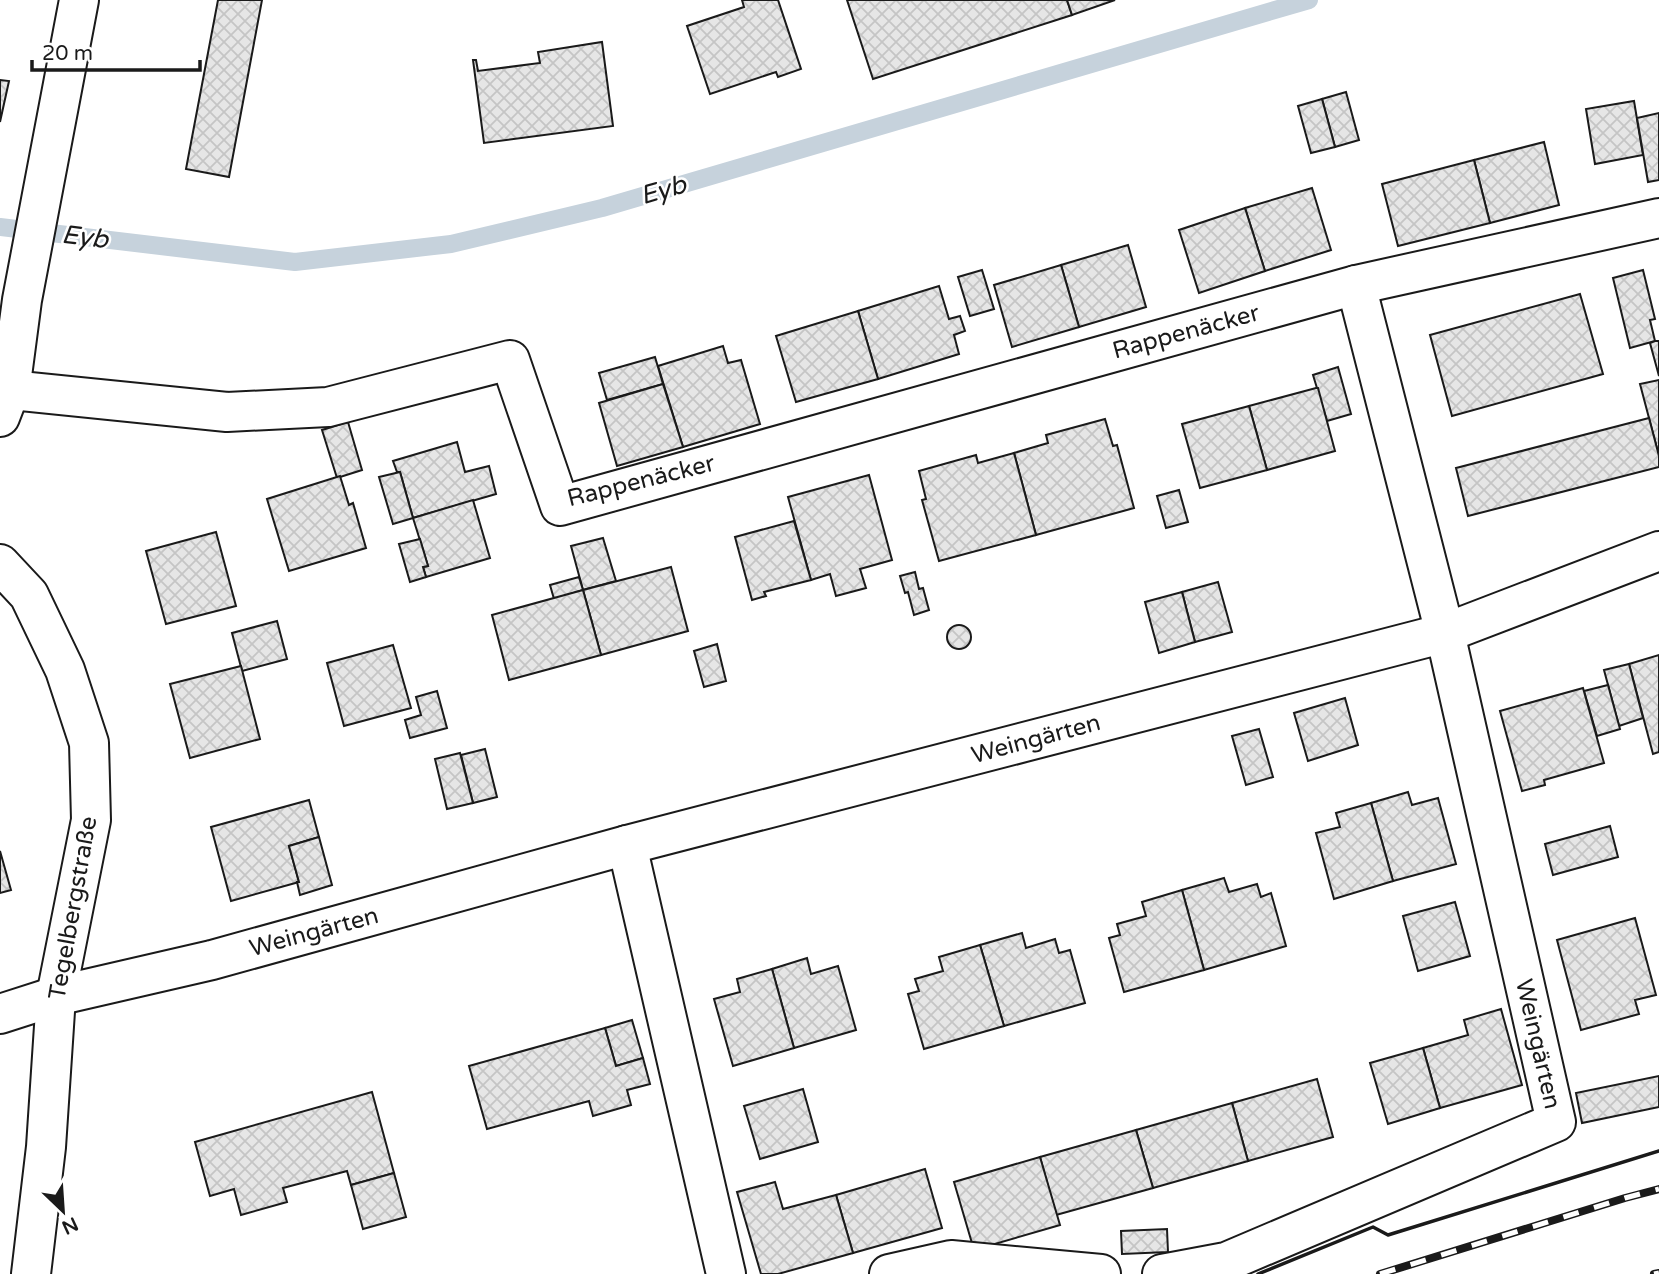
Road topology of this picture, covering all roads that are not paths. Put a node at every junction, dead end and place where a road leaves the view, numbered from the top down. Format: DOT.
graph roads {
  1 [pos="79,0"];
  2 [pos="1659,218"];
  3 [pos="1356,285"];
  4 [pos="3,399"];
  5 [pos="1659,551"];
  6 [pos="0,564"];
  7 [pos="1445,633"];
  8 [pos="627,845"];
  9 [pos="56,996"];
  10 [pos="0,1014"];
  11 [pos="31,1274"];
  12 [pos="726,1274"];
  13 [pos="890,1274"];
  14 [pos="1101,1274"];
  15 [pos="1161,1274"];
  1 -- 4 [label="street"];
  2 -- 3 [label="street, Rappenäcker"];
  3 -- 4 [label="street, Rappenäcker"];
  3 -- 7 [label="street"];
  5 -- 7 [label="street, Weingärten"];
  6 -- 9 [label="street, Tegelbergstraße"];
  7 -- 8 [label="street, Weingärten"];
  7 -- 15 [label="street, Weingärten"];
  8 -- 9 [label="street, Weingärten"];
  8 -- 12 [label="street"];
  9 -- 10 [label="street, Weingärten"];
  9 -- 11 [label="street, Tegelbergstraße"];
  13 -- 14 [label="street"];
}
